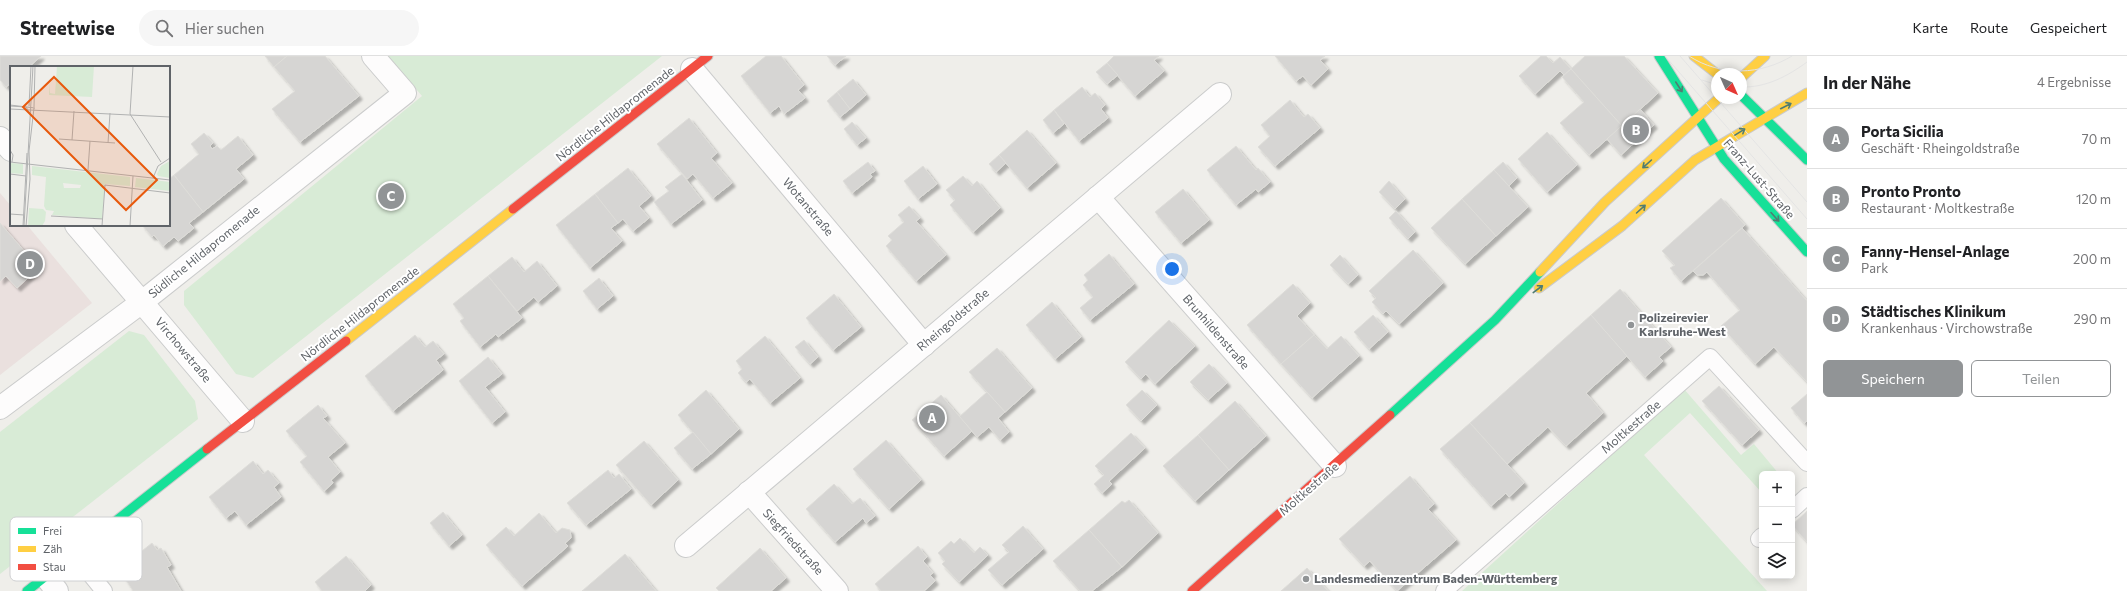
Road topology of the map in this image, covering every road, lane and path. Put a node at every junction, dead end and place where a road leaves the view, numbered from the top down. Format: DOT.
graph roads {
  1 [pos="373,56"];
  2 [pos="1660,56"];
  3 [pos="1694,56"];
  4 [pos="1765,56"];
  5 [pos="700,62"];
  6 [pos="1711,69"];
  7 [pos="1747,72"];
  8 [pos="1807,93"];
  9 [pos="1220,94"];
  10 [pos="1747,100"];
  11 [pos="1712,104"];
  12 [pos="1698,117"];
  13 [pos="1765,117"];
  14 [pos="0,138"];
  15 [pos="1715,147"];
  16 [pos="10,149"];
  17 [pos="1807,160"];
  18 [pos="1098,197"];
  19 [pos="77,226"];
  20 [pos="1807,252"];
  21 [pos="142,302"];
  22 [pos="1495,320"];
  23 [pos="924,345"];
  24 [pos="0,408"];
  25 [pos="243,421"];
  26 [pos="1807,463"];
  27 [pos="1335,466"];
  28 [pos="750,492"];
  29 [pos="1807,496"];
  30 [pos="1795,507"];
  31 [pos="121,517"];
  32 [pos="686,546"];
  33 [pos="96,581"];
  34 [pos="51,584"];
  35 [pos="28,591"];
  36 [pos="104,591"];
  37 [pos="837,591"];
  38 [pos="1192,591"];
  39 [pos="1444,591"];
  1 -- 21 [label="street, Südliche Hildapromenade"];
  2 -- 12 [label="main road, Franz-Lust-Straße, one-way"];
  3 -- 6 [label="main road"];
  4 -- 7 [label="main road"];
  5 -- 23 [label="street, Wotanstraße"];
  5 -- 25 [label="main road, Nördliche Hildapromenade"];
  13 -- 8 [label="main road, Moltkestraße, one-way"];
  9 -- 18 [label="street, Rheingoldstraße"];
  10 -- 13 [label="main road"];
  11 -- 12 [label="main road, Moltkestraße"];
  12 -- 15 [label="main road, Franz-Lust-Straße"];
  12 -- 22 [label="main road, Moltkestraße, one-way"];
  15 -- 13 [label="main road, Moltkestraße, one-way"];
  13 -- 17 [label="main road"];
  14 -- 16 [label="street"];
  15 -- 20 [label="main road, Franz-Lust-Straße, one-way"];
  22 -- 15 [label="main road, Moltkestraße, one-way"];
  18 -- 23 [label="street, Rheingoldstraße"];
  18 -- 27 [label="street, Brunhildenstraße"];
  19 -- 21 [label="street, Virchowstraße"];
  21 -- 24 [label="street, Südliche Hildapromenade"];
  21 -- 25 [label="street, Virchowstraße"];
  22 -- 27 [label="main road, Moltkestraße"];
  23 -- 28 [label="street, Rheingoldstraße"];
  25 -- 31 [label="main road, Nördliche Hildapromenade"];
  26 -- 39 [label="lane, Moltkestraße"];
  27 -- 38 [label="main road, Moltkestraße"];
  28 -- 32 [label="street, Rheingoldstraße"];
  28 -- 37 [label="street, Siegfriedstraße"];
  29 -- 30 [label="lane"];
  33 -- 36 [label="lane"];
  34 -- 35 [label="main road, Nördliche Hildapromenade"];
}
